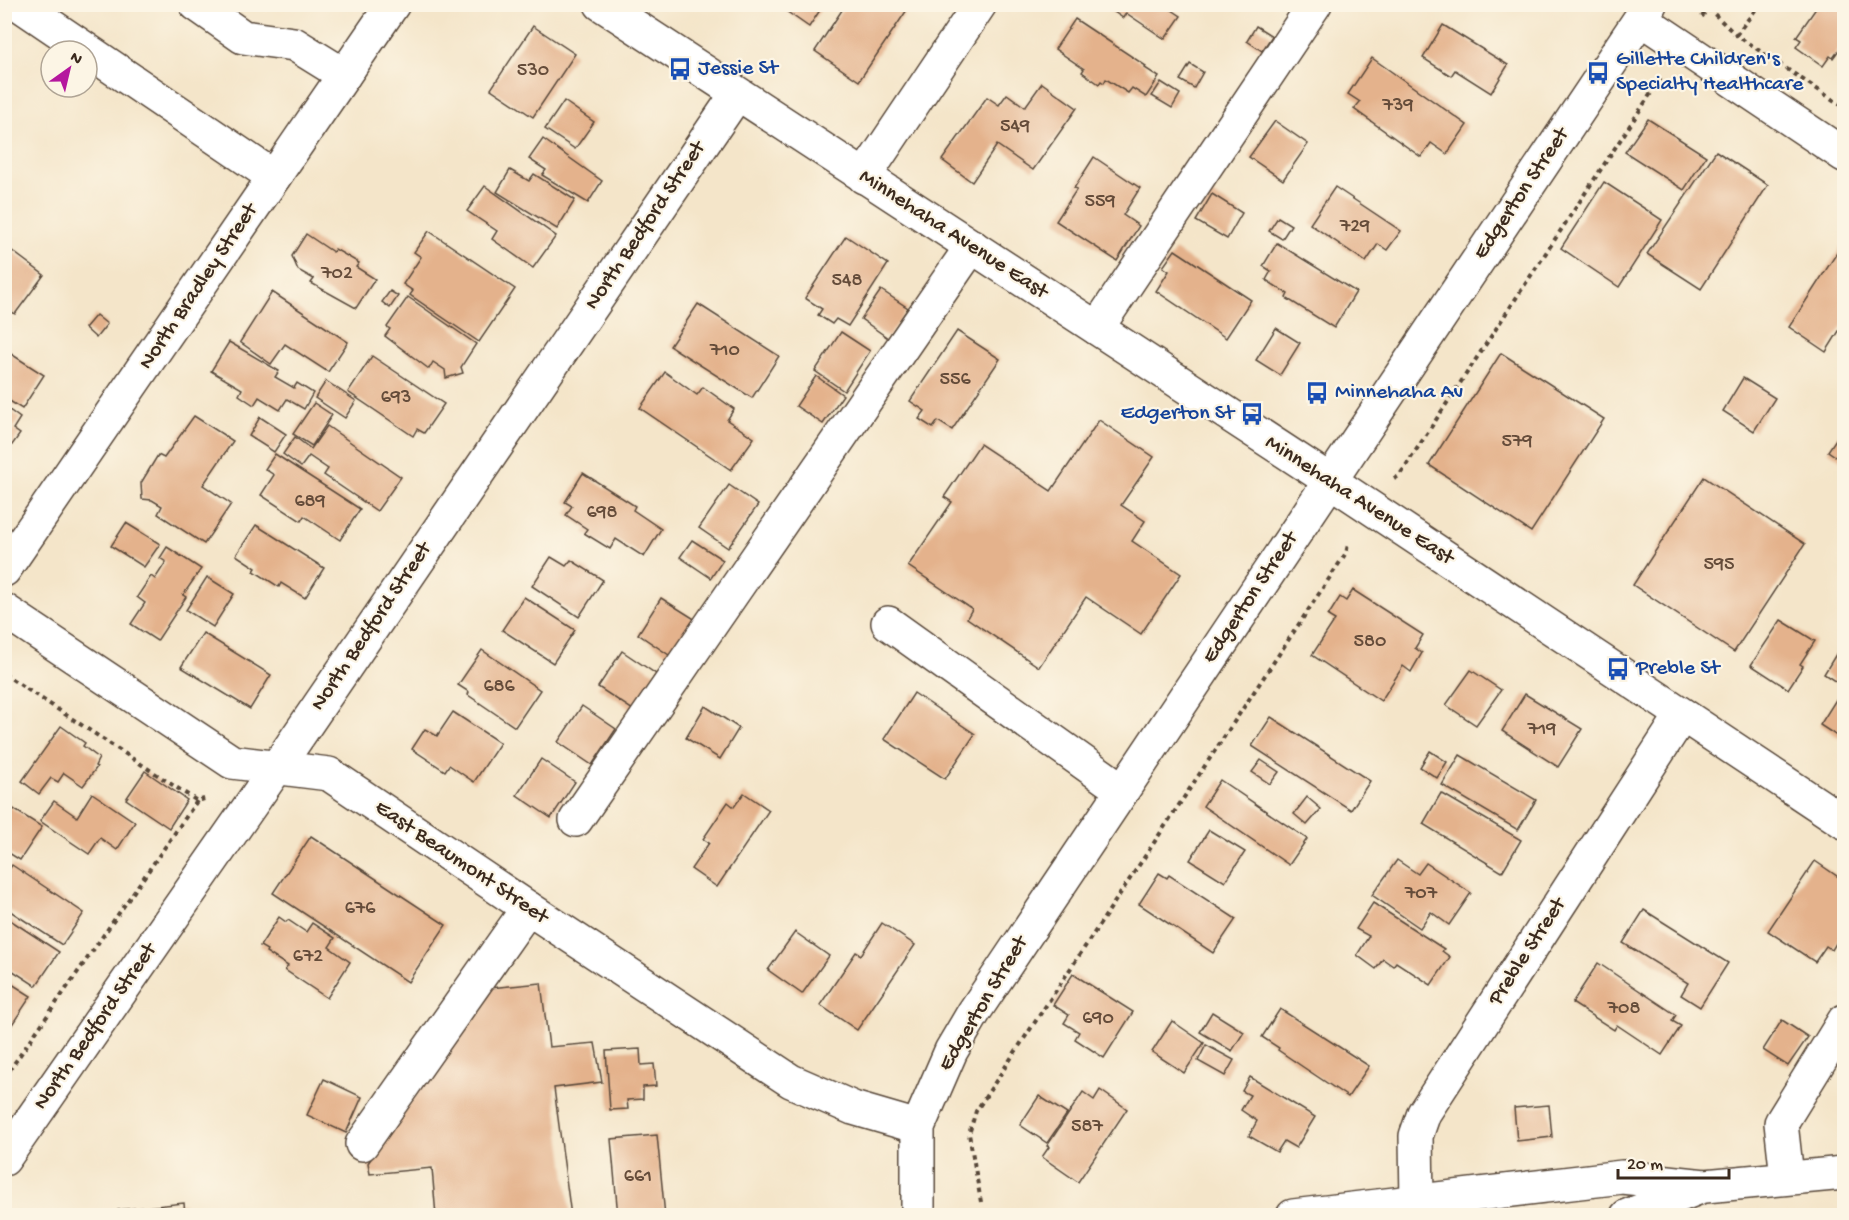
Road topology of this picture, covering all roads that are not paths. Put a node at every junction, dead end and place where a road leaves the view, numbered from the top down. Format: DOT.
graph roads {
  1 [pos="19,4"];
  2 [pos="196,4"];
  3 [pos="393,4"];
  4 [pos="601,4"];
  5 [pos="980,4"];
  6 [pos="1315,4"];
  7 [pos="1645,12"];
  8 [pos="636,14"];
  9 [pos="344,75"];
  10 [pos="737,94"];
  11 [pos="1845,155"];
  12 [pos="274,177"];
  13 [pos="864,177"];
  14 [pos="972,246"];
  15 [pos="1097,328"];
  16 [pos="1329,480"];
  17 [pos="4,570"];
  18 [pos="4,610"];
  19 [pos="888,624"];
  20 [pos="1682,715"];
  21 [pos="277,767"];
  22 [pos="1122,790"];
  23 [pos="576,820"];
  24 [pos="1845,822"];
  25 [pos="528,908"];
  26 [pos="1845,1021"];
  27 [pos="918,1127"];
  28 [pos="362,1144"];
  29 [pos="4,1159"];
  30 [pos="1845,1173"];
  31 [pos="1787,1177"];
  32 [pos="1700,1201"];
  33 [pos="1417,1202"];
  34 [pos="918,1215"];
  35 [pos="1293,1215"];
  36 [pos="1627,1215"];
  1 -- 12 [label="street"];
  2 -- 9 [label="street"];
  3 -- 9 [label="street, North Bradley Street"];
  4 -- 8 [label="street, Minnehaha Avenue East"];
  5 -- 13 [label="street"];
  6 -- 15 [label="street"];
  7 -- 11 [label="street"];
  7 -- 16 [label="street, Edgerton Street"];
  8 -- 10 [label="street, Minnehaha Avenue East"];
  9 -- 12 [label="street, North Bradley Street"];
  10 -- 13 [label="street, Minnehaha Avenue East"];
  10 -- 21 [label="street, North Bedford Street"];
  12 -- 17 [label="street, North Bradley Street"];
  13 -- 14 [label="street, Minnehaha Avenue East"];
  14 -- 15 [label="street, Minnehaha Avenue East"];
  14 -- 23 [label="street"];
  15 -- 16 [label="street, Minnehaha Avenue East"];
  16 -- 20 [label="street, Minnehaha Avenue East"];
  16 -- 22 [label="street, Edgerton Street"];
  18 -- 21 [label="street, East Beaumont Street"];
  19 -- 22 [label="street"];
  20 -- 24 [label="street, Minnehaha Avenue East"];
  20 -- 33 [label="street, Preble Street"];
  21 -- 25 [label="street, East Beaumont Street"];
  21 -- 29 [label="street, North Bedford Street"];
  22 -- 27 [label="street, Edgerton Street"];
  25 -- 27 [label="street, East Beaumont Street"];
  25 -- 28 [label="street"];
  26 -- 31 [label="street"];
  27 -- 34 [label="street, Edgerton Street"];
  30 -- 31 [label="street"];
  31 -- 32 [label="street"];
  32 -- 33 [label="street"];
  32 -- 36 [label="street"];
  33 -- 35 [label="street"];
}
